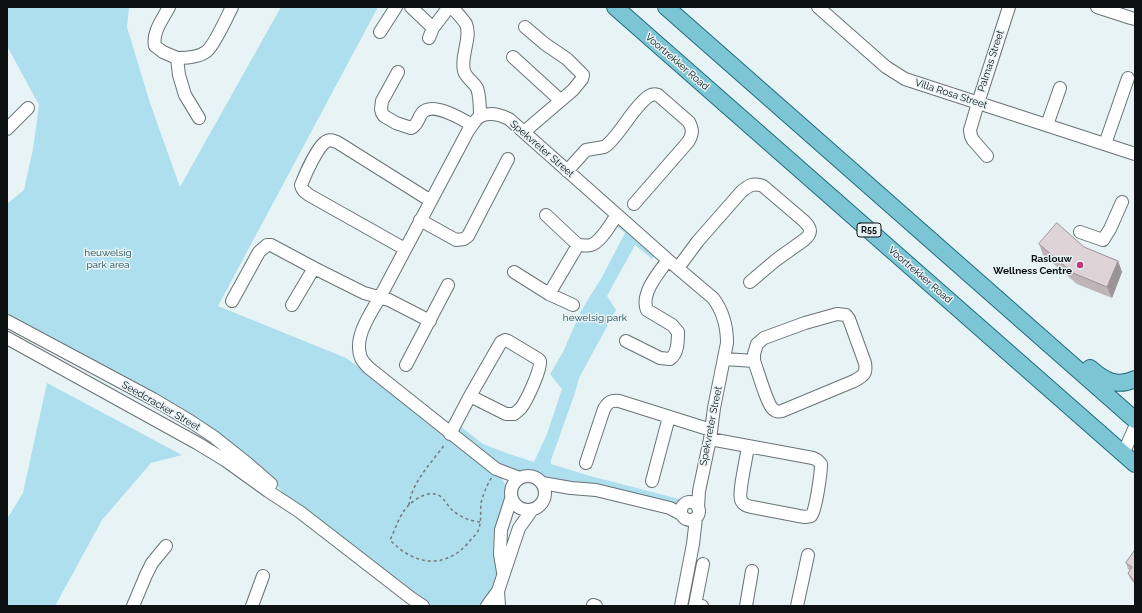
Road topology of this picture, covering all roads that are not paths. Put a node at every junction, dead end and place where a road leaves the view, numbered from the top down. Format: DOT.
graph roads {
  1 [pos="169,7"];
  2 [pos="232,7"];
  3 [pos="396,7"];
  4 [pos="410,7"];
  5 [pos="450,7"];
  6 [pos="615,7"];
  7 [pos="666,7"];
  8 [pos="818,7"];
  9 [pos="1009,7"];
  10 [pos="1096,7"];
  11 [pos="1134,20"];
  12 [pos="525,27"];
  13 [pos="380,32"];
  14 [pos="513,57"];
  15 [pos="178,58"];
  16 [pos="398,72"];
  17 [pos="1128,78"];
  18 [pos="1060,88"];
  19 [pos="560,100"];
  20 [pos="978,103"];
  21 [pos="28,108"];
  22 [pos="199,118"];
  23 [pos="476,120"];
  24 [pos="1047,126"];
  25 [pos="7,129"];
  26 [pos="524,132"];
  27 [pos="1105,144"];
  28 [pos="1135,154"];
  29 [pos="987,156"];
  30 [pos="508,159"];
  31 [pos="568,171"];
  32 [pos="431,200"];
  33 [pos="1122,202"];
  34 [pos="634,204"];
  35 [pos="546,215"];
  36 [pos="617,215"];
  37 [pos="420,220"];
  38 [pos="1080,232"];
  39 [pos="578,244"];
  40 [pos="405,249"];
  41 [pos="668,260"];
  42 [pos="314,268"];
  43 [pos="678,268"];
  44 [pos="514,272"];
  45 [pos="750,282"];
  46 [pos="448,285"];
  47 [pos="549,294"];
  48 [pos="380,297"];
  49 [pos="232,300"];
  50 [pos="1000,302"];
  51 [pos="292,305"];
  52 [pos="573,305"];
  53 [pos="7,321"];
  54 [pos="430,321"];
  55 [pos="7,338"];
  56 [pos="626,341"];
  57 [pos="725,359"];
  58 [pos="754,361"];
  59 [pos="406,365"];
  60 [pos="1135,379"];
  61 [pos="470,396"];
  62 [pos="669,417"];
  63 [pos="1135,420"];
  64 [pos="1135,427"];
  65 [pos="451,434"];
  66 [pos="710,435"];
  67 [pos="748,446"];
  68 [pos="1123,454"];
  69 [pos="586,463"];
  70 [pos="1135,464"];
  71 [pos="496,469"];
  72 [pos="520,478"];
  73 [pos="652,481"];
  74 [pos="542,483"];
  75 [pos="571,488"];
  76 [pos="512,497"];
  77 [pos="542,502"];
  78 [pos="532,510"];
  79 [pos="686,511"];
  80 [pos="300,512"];
  81 [pos="519,528"];
  82 [pos="166,546"];
  83 [pos="808,555"];
  84 [pos="703,564"];
  85 [pos="752,571"];
  86 [pos="503,575"];
  87 [pos="263,576"];
  88 [pos="498,591"];
  89 [pos="133,606"];
  90 [pos="252,606"];
  91 [pos="424,606"];
  92 [pos="487,606"];
  93 [pos="499,606"];
  94 [pos="681,606"];
  95 [pos="702,606"];
  96 [pos="746,606"];
  97 [pos="797,606"];
  1 -- 15 [label="street"];
  2 -- 15 [label="street"];
  3 -- 13 [label="street"];
  4 -- 5 [label="street"];
  5 -- 23 [label="street"];
  6 -- 68 [label="main road, Voortrekker Road / R55"];
  7 -- 50 [label="main road"];
  8 -- 20 [label="street, Villa Rosa Street"];
  9 -- 20 [label="street, Palmas Street"];
  10 -- 11 [label="street"];
  12 -- 19 [label="street"];
  14 -- 19 [label="street"];
  15 -- 22 [label="street"];
  16 -- 23 [label="street"];
  17 -- 27 [label="street"];
  18 -- 24 [label="street"];
  19 -- 26 [label="street"];
  20 -- 24 [label="street, Villa Rosa Street"];
  20 -- 29 [label="street, Palmas Street"];
  21 -- 25 [label="street"];
  23 -- 26 [label="street, Spekvreter Street"];
  23 -- 32 [label="street"];
  24 -- 27 [label="street, Villa Rosa Street"];
  26 -- 31 [label="street, Spekvreter Street"];
  27 -- 28 [label="street, Villa Rosa Street"];
  30 -- 37 [label="street"];
  31 -- 34 [label="street"];
  31 -- 36 [label="street, Spekvreter Street"];
  32 -- 37 [label="street"];
  32 -- 40 [label="street"];
  33 -- 38 [label="street"];
  35 -- 39 [label="street"];
  36 -- 39 [label="street"];
  36 -- 41 [label="street, Spekvreter Street"];
  37 -- 40 [label="street"];
  39 -- 47 [label="street"];
  40 -- 48 [label="street"];
  41 -- 43 [label="street, Spekvreter Street"];
  41 -- 56 [label="street"];
  42 -- 48 [label="street"];
  42 -- 49 [label="street"];
  42 -- 51 [label="street"];
  43 -- 45 [label="street"];
  43 -- 57 [label="street, Spekvreter Street"];
  44 -- 47 [label="street"];
  46 -- 54 [label="street"];
  47 -- 52 [label="street"];
  48 -- 54 [label="street"];
  48 -- 65 [label="street"];
  50 -- 60 [label="main road"];
  50 -- 63 [label="main road"];
  53 -- 80 [label="street, Seedcracker Street"];
  54 -- 59 [label="street"];
  55 -- 80 [label="street, Seedcracker Street"];
  57 -- 58 [label="street"];
  57 -- 66 [label="street, Spekvreter Street"];
  58 -- 58 [label="street"];
  61 -- 61 [label="street"];
  61 -- 65 [label="street"];
  62 -- 66 [label="street"];
  62 -- 69 [label="street"];
  62 -- 73 [label="street"];
  64 -- 68 [label="street"];
  65 -- 71 [label="street"];
  66 -- 67 [label="street"];
  66 -- 79 [label="street, Spekvreter Street"];
  67 -- 67 [label="street"];
  68 -- 70 [label="main road, Voortrekker Road / R55"];
  71 -- 72 [label="street"];
  71 -- 76 [label="street"];
  72 -- 74 [label="street"];
  72 -- 76 [label="street"];
  74 -- 75 [label="street"];
  74 -- 77 [label="street"];
  75 -- 77 [label="street"];
  75 -- 79 [label="street"];
  76 -- 78 [label="street"];
  76 -- 81 [label="street"];
  76 -- 86 [label="street"];
  77 -- 78 [label="street"];
  78 -- 81 [label="street"];
  79 -- 94 [label="street, Spekvreter Street"];
  80 -- 91 [label="street, Seedcracker Street"];
  81 -- 86 [label="street"];
  82 -- 89 [label="street"];
  83 -- 97 [label="street"];
  84 -- 95 [label="street"];
  85 -- 96 [label="street"];
  86 -- 88 [label="street"];
  87 -- 90 [label="street"];
  88 -- 92 [label="street"];
  88 -- 93 [label="street"];
}
